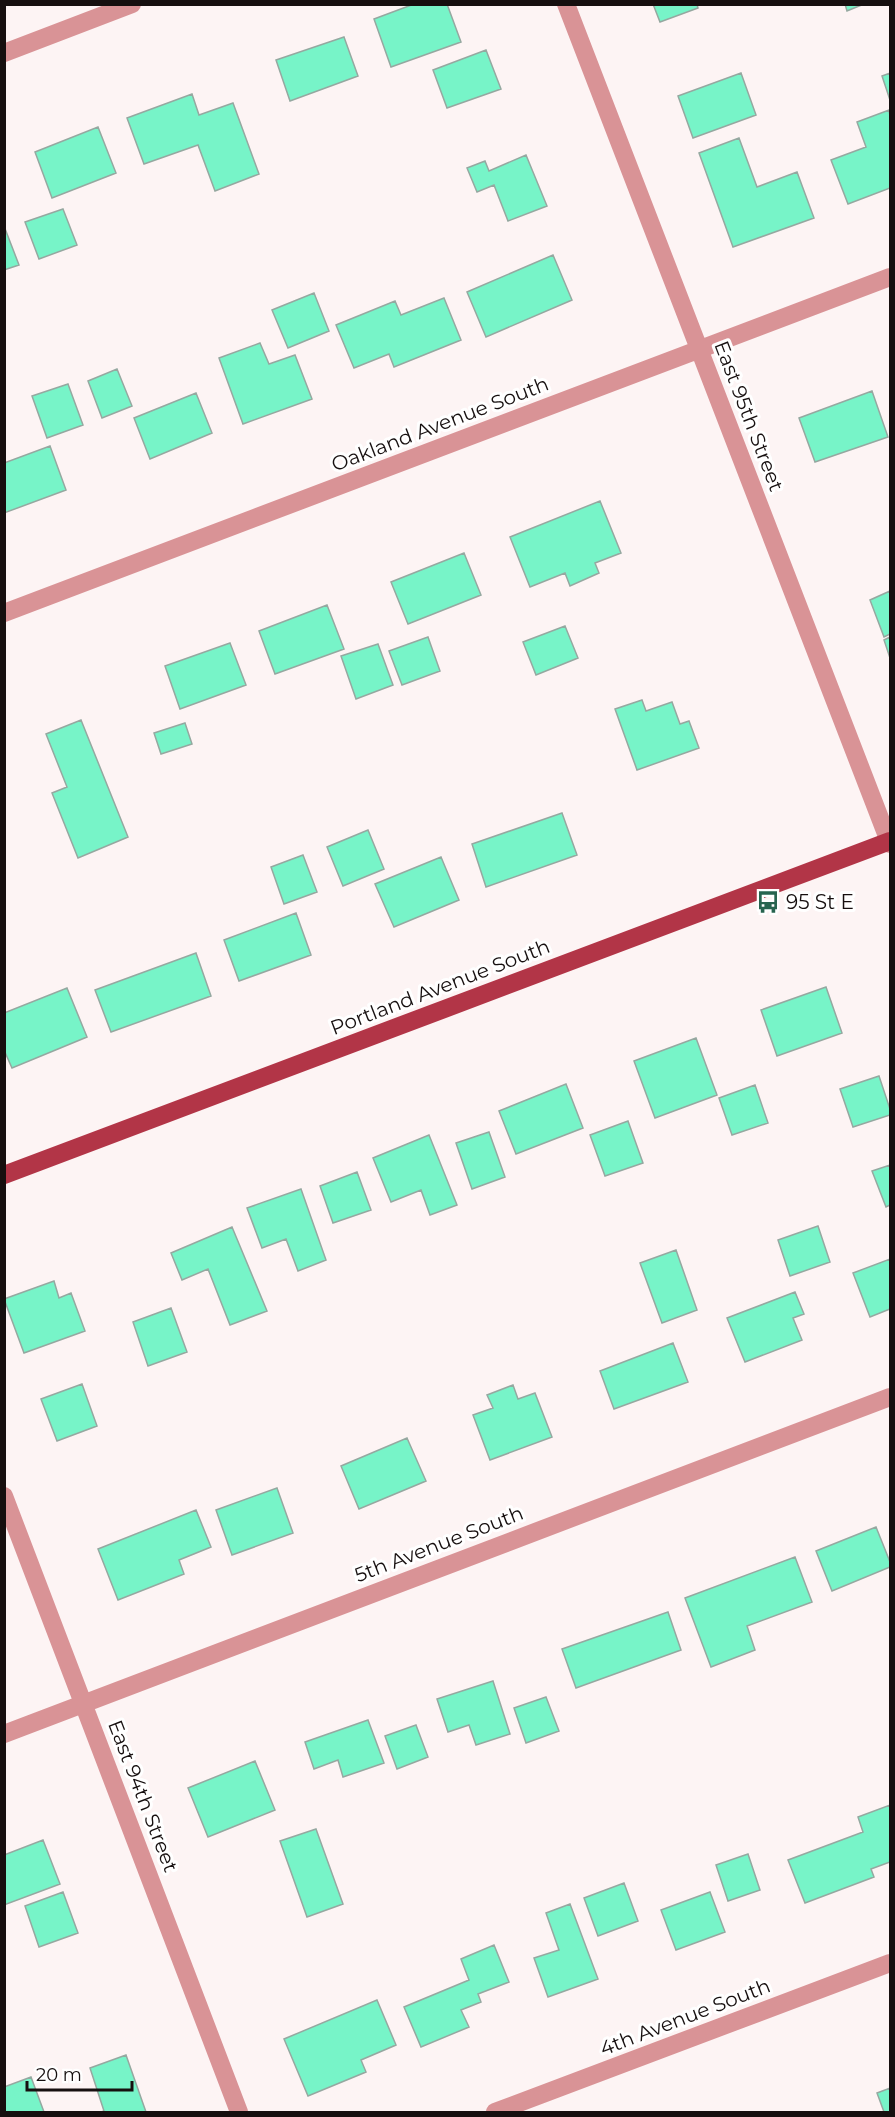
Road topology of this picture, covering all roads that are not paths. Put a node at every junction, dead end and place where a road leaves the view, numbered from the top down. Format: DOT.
graph roads {
  1 [pos="132,4"];
  2 [pos="566,4"];
  3 [pos="4,53"];
  4 [pos="891,277"];
  5 [pos="699,350"];
  6 [pos="4,613"];
  7 [pos="890,842"];
  8 [pos="4,1175"];
  9 [pos="891,1396"];
  10 [pos="4,1496"];
  11 [pos="84,1703"];
  12 [pos="4,1734"];
  13 [pos="891,1963"];
  14 [pos="239,2112"];
  15 [pos="495,2112"];
  1 -- 3 [label="street"];
  2 -- 5 [label="street, East 95th Street"];
  4 -- 5 [label="street, Oakland Avenue South"];
  5 -- 6 [label="street, Oakland Avenue South"];
  5 -- 7 [label="street, East 95th Street"];
  7 -- 8 [label="main road, Portland Avenue South"];
  9 -- 11 [label="street, 5th Avenue South"];
  10 -- 11 [label="street, East 94th Street"];
  11 -- 12 [label="street, 5th Avenue South"];
  11 -- 14 [label="street, East 94th Street"];
  13 -- 15 [label="street, 4th Avenue South"];
}
